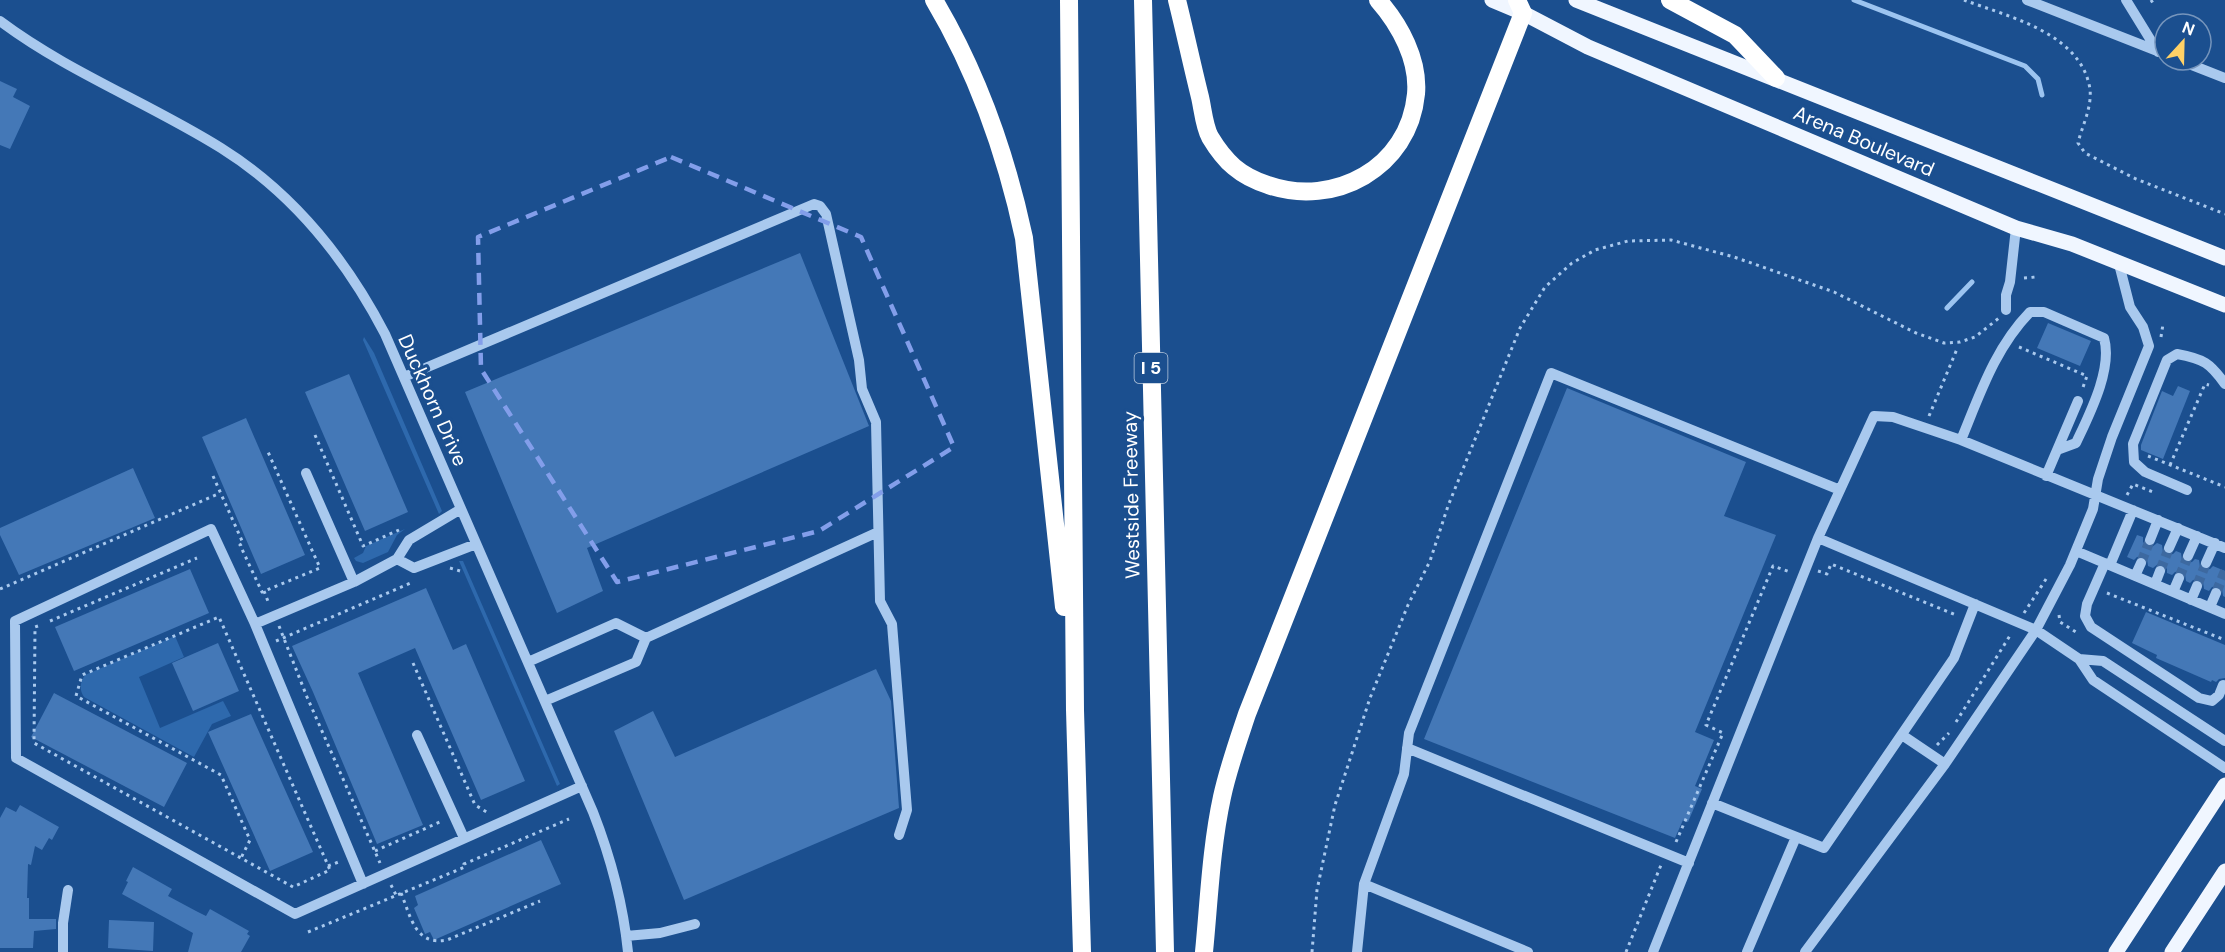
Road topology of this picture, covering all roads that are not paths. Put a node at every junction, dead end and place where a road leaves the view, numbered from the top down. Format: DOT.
graph roads {
  1 [pos="934,0"];
  2 [pos="1069,0"];
  3 [pos="1143,0"];
  4 [pos="1177,0"];
  5 [pos="1378,0"];
  6 [pos="1492,0"];
  7 [pos="1576,0"];
  8 [pos="1670,0"];
  9 [pos="2027,0"];
  10 [pos="2126,0"];
  11 [pos="1520,6"];
  12 [pos="0,21"];
  13 [pos="2153,40"];
  14 [pos="2153,49"];
  15 [pos="2210,72"];
  16 [pos="1776,78"];
  17 [pos="2225,78"];
  18 [pos="2016,228"];
  19 [pos="2225,258"];
  20 [pos="2119,264"];
  21 [pos="2225,305"];
  22 [pos="2006,310"];
  23 [pos="404,377"];
  24 [pos="2224,382"];
  25 [pos="2078,401"];
  26 [pos="1961,440"];
  27 [pos="2057,450"];
  28 [pos="306,473"];
  29 [pos="2046,476"];
  30 [pos="1840,490"];
  31 [pos="2187,490"];
  32 [pos="2095,495"];
  33 [pos="461,510"];
  34 [pos="2133,510"];
  35 [pos="2158,520"];
  36 [pos="2178,528"];
  37 [pos="878,532"];
  38 [pos="2197,536"];
  39 [pos="1818,538"];
  40 [pos="2150,540"];
  41 [pos="476,544"];
  42 [pos="2220,546"];
  43 [pos="2169,548"];
  44 [pos="2076,551"];
  45 [pos="2188,556"];
  46 [pos="397,559"];
  47 [pos="2141,563"];
  48 [pos="2206,563"];
  49 [pos="2108,564"];
  50 [pos="2160,571"];
  51 [pos="2135,576"];
  52 [pos="2179,578"];
  53 [pos="354,582"];
  54 [pos="2155,584"];
  55 [pos="2197,586"];
  56 [pos="2173,592"];
  57 [pos="2216,593"];
  58 [pos="2191,600"];
  59 [pos="1975,604"];
  60 [pos="2210,608"];
  61 [pos="2225,614"];
  62 [pos="255,624"];
  63 [pos="2036,630"];
  64 [pos="646,638"];
  65 [pos="2079,659"];
  66 [pos="528,662"];
  67 [pos="2223,685"];
  68 [pos="545,701"];
  69 [pos="1075,710"];
  70 [pos="417,735"];
  71 [pos="1902,735"];
  72 [pos="2225,741"];
  73 [pos="1407,748"];
  74 [pos="1945,764"];
  75 [pos="2225,768"];
  76 [pos="582,786"];
  77 [pos="2225,786"];
  78 [pos="1712,803"];
  79 [pos="899,835"];
  80 [pos="1796,837"];
  81 [pos="464,838"];
  82 [pos="1689,862"];
  83 [pos="2225,872"];
  84 [pos="363,884"];
  85 [pos="1364,884"];
  86 [pos="68,890"];
  87 [pos="695,924"];
  88 [pos="626,936"];
  89 [pos="63,952"];
  90 [pos="628,952"];
  91 [pos="1082,952"];
  92 [pos="1165,952"];
  93 [pos="1204,952"];
  94 [pos="1358,952"];
  95 [pos="1528,952"];
  96 [pos="1653,952"];
  97 [pos="1747,952"];
  98 [pos="1805,952"];
  99 [pos="2116,952"];
  100 [pos="2172,952"];
  1 -- 69 [label="highway"];
  2 -- 69 [label="highway"];
  3 -- 92 [label="highway, Westside Freeway / I 5"];
  4 -- 5 [label="highway"];
  6 -- 11 [label="main road, Arena Boulevard"];
  7 -- 16 [label="main road, Arena Boulevard"];
  8 -- 16 [label="highway"];
  9 -- 14 [label="street"];
  10 -- 13 [label="street"];
  11 -- 18 [label="main road, Arena Boulevard"];
  11 -- 93 [label="highway"];
  12 -- 23 [label="street, Duckhorn Drive"];
  15 -- 17 [label="street"];
  16 -- 19 [label="main road, Arena Boulevard"];
  18 -- 20 [label="main road, Arena Boulevard"];
  18 -- 22 [label="street"];
  20 -- 21 [label="main road, Arena Boulevard"];
  20 -- 32 [label="street"];
  23 -- 33 [label="street, Duckhorn Drive"];
  23 -- 37 [label="street"];
  24 -- 31 [label="street"];
  25 -- 27 [label="street"];
  26 -- 27 [label="street"];
  26 -- 29 [label="street"];
  26 -- 30 [label="street"];
  27 -- 29 [label="street"];
  28 -- 53 [label="street"];
  29 -- 32 [label="street"];
  30 -- 39 [label="street"];
  30 -- 73 [label="street"];
  32 -- 34 [label="street"];
  32 -- 44 [label="street"];
  33 -- 41 [label="street, Duckhorn Drive"];
  33 -- 46 [label="street"];
  34 -- 35 [label="street"];
  34 -- 49 [label="street"];
  35 -- 36 [label="street"];
  35 -- 40 [label="street"];
  36 -- 38 [label="street"];
  36 -- 43 [label="street"];
  37 -- 64 [label="street"];
  37 -- 79 [label="street"];
  38 -- 42 [label="street"];
  38 -- 45 [label="street"];
  39 -- 59 [label="street"];
  39 -- 78 [label="street"];
  41 -- 46 [label="street"];
  41 -- 66 [label="street, Duckhorn Drive"];
  42 -- 48 [label="street"];
  44 -- 49 [label="street"];
  44 -- 63 [label="street"];
  46 -- 53 [label="street"];
  47 -- 51 [label="street"];
  49 -- 51 [label="street"];
  49 -- 67 [label="street"];
  50 -- 54 [label="street"];
  51 -- 54 [label="street"];
  52 -- 56 [label="street"];
  53 -- 62 [label="street"];
  54 -- 56 [label="street"];
  55 -- 58 [label="street"];
  56 -- 58 [label="street"];
  57 -- 60 [label="street"];
  58 -- 60 [label="street"];
  59 -- 63 [label="street"];
  59 -- 71 [label="street"];
  60 -- 61 [label="street"];
  62 -- 84 [label="street"];
  62 -- 84 [label="street"];
  63 -- 65 [label="street"];
  63 -- 74 [label="street"];
  64 -- 66 [label="street"];
  64 -- 68 [label="street"];
  65 -- 72 [label="street"];
  65 -- 75 [label="street"];
  66 -- 68 [label="street, Duckhorn Drive"];
  68 -- 76 [label="street, Duckhorn Drive"];
  69 -- 91 [label="highway"];
  70 -- 81 [label="street"];
  71 -- 74 [label="street"];
  71 -- 80 [label="street"];
  73 -- 82 [label="street"];
  73 -- 85 [label="street"];
  74 -- 98 [label="street"];
  76 -- 81 [label="street"];
  76 -- 88 [label="street, Duckhorn Drive"];
  77 -- 99 [label="main road"];
  78 -- 80 [label="street"];
  78 -- 82 [label="street"];
  80 -- 97 [label="street"];
  81 -- 84 [label="street"];
  82 -- 96 [label="street"];
  83 -- 100 [label="main road"];
  85 -- 94 [label="street"];
  85 -- 95 [label="street"];
  86 -- 89 [label="street"];
  87 -- 88 [label="street"];
  88 -- 90 [label="street, Duckhorn Drive"];
}
